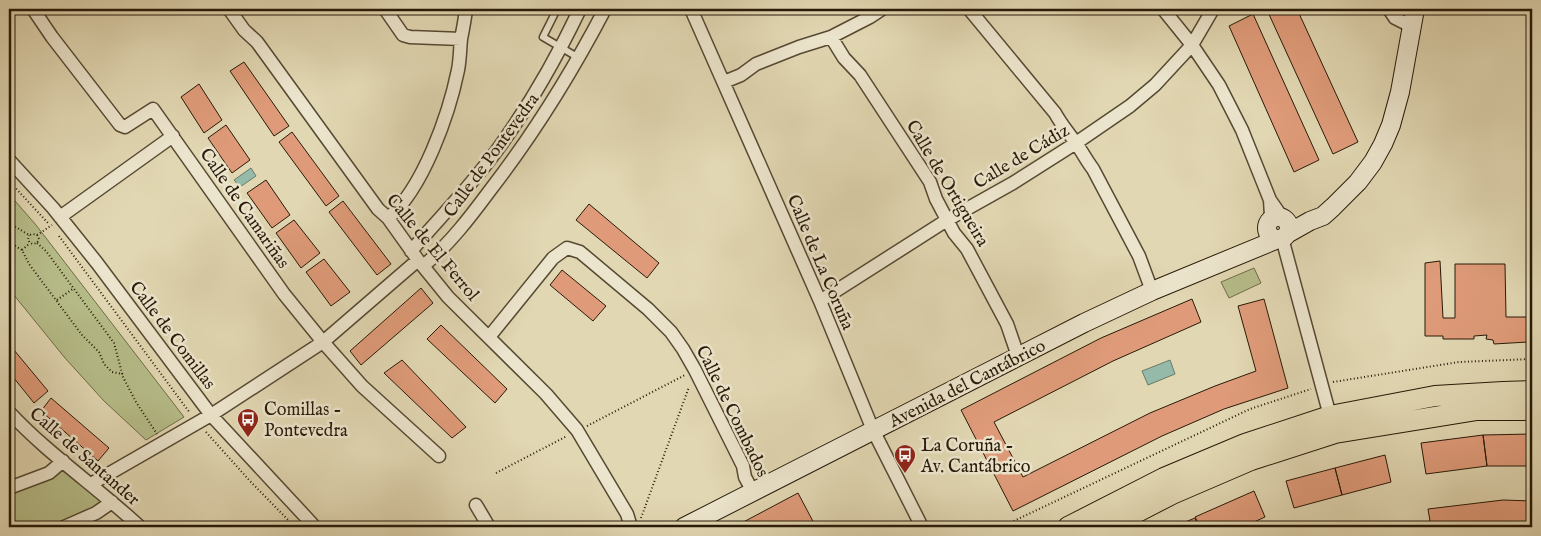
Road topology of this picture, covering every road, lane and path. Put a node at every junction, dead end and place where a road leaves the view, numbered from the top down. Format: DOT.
graph roads {
  1 [pos="33,9"];
  2 [pos="229,9"];
  3 [pos="385,9"];
  4 [pos="466,9"];
  5 [pos="557,9"];
  6 [pos="580,9"];
  7 [pos="605,9"];
  8 [pos="691,9"];
  9 [pos="882,9"];
  10 [pos="969,9"];
  11 [pos="1163,9"];
  12 [pos="1213,9"];
  13 [pos="1389,9"];
  14 [pos="1415,9"];
  15 [pos="1411,26"];
  16 [pos="831,37"];
  17 [pos="461,39"];
  18 [pos="1192,45"];
  19 [pos="562,48"];
  20 [pos="580,58"];
  21 [pos="724,82"];
  22 [pos="172,136"];
  23 [pos="1076,143"];
  24 [pos="9,160"];
  25 [pos="9,181"];
  26 [pos="388,218"];
  27 [pos="947,220"];
  28 [pos="56,221"];
  29 [pos="9,223"];
  30 [pos="1279,229"];
  31 [pos="57,234"];
  32 [pos="29,235"];
  33 [pos="37,236"];
  34 [pos="9,242"];
  35 [pos="30,243"];
  36 [pos="37,243"];
  37 [pos="22,250"];
  38 [pos="420,262"];
  39 [pos="74,288"];
  40 [pos="1152,291"];
  41 [pos="56,300"];
  42 [pos="820,301"];
  43 [pos="489,337"];
  44 [pos="323,342"];
  45 [pos="1018,356"];
  46 [pos="1532,359"];
  47 [pos="695,370"];
  48 [pos="123,374"];
  49 [pos="1322,386"];
  50 [pos="1532,391"];
  51 [pos="1532,410"];
  52 [pos="9,412"];
  53 [pos="211,415"];
  54 [pos="1330,416"];
  55 [pos="197,422"];
  56 [pos="577,430"];
  57 [pos="873,430"];
  58 [pos="162,442"];
  59 [pos="439,456"];
  60 [pos="62,460"];
  61 [pos="496,473"];
  62 [pos="91,484"];
  63 [pos="9,488"];
  64 [pos="753,492"];
  65 [pos="112,502"];
  66 [pos="476,505"];
  67 [pos="641,518"];
  68 [pos="64,527"];
  69 [pos="140,527"];
  70 [pos="295,527"];
  71 [pos="315,527"];
  72 [pos="490,527"];
  73 [pos="631,527"];
  74 [pos="684,527"];
  75 [pos="922,527"];
  76 [pos="1001,527"];
  77 [pos="1068,527"];
  78 [pos="1108,527"];
  1 -- 22 [label="street, Calle de Camariñas"];
  2 -- 26 [label="street, Calle de El Ferrol"];
  3 -- 17 [label="street"];
  4 -- 17 [label="street"];
  5 -- 19 [label="lane"];
  6 -- 19 [label="street, Calle de Pontevedra"];
  7 -- 20 [label="street, Calle de Pontevedra"];
  8 -- 21 [label="street, Calle de La Coruña"];
  9 -- 16 [label="street"];
  10 -- 23 [label="street"];
  11 -- 18 [label="street"];
  12 -- 18 [label="street, Calle de Cádiz"];
  13 -- 15 [label="street"];
  14 -- 15 [label="street"];
  15 -- 30 [label="street"];
  16 -- 21 [label="street"];
  16 -- 27 [label="street, Calle de Ortigueira"];
  17 -- 26 [label="street"];
  18 -- 23 [label="street, Calle de Cádiz"];
  18 -- 30 [label="street"];
  19 -- 20 [label="lane"];
  19 -- 38 [label="street, Calle de Pontevedra"];
  20 -- 38 [label="street, Calle de Pontevedra"];
  21 -- 42 [label="street, Calle de La Coruña"];
  22 -- 28 [label="street"];
  22 -- 44 [label="street, Calle de Camariñas"];
  23 -- 27 [label="street, Calle de Cádiz"];
  23 -- 40 [label="street"];
  24 -- 28 [label="street, Calle de Comillas"];
  25 -- 28 [label="path"];
  26 -- 38 [label="street, Calle de El Ferrol"];
  27 -- 42 [label="street, Calle de Cádiz"];
  27 -- 45 [label="street, Calle de Ortigueira"];
  28 -- 33 [label="path"];
  28 -- 53 [label="street, Calle de Comillas"];
  29 -- 32 [label="path"];
  30 -- 40 [label="street, Avenida del Cantábrico"];
  30 -- 49 [label="street"];
  31 -- 55 [label="path"];
  32 -- 33 [label="path"];
  32 -- 35 [label="path"];
  33 -- 36 [label="path"];
  34 -- 37 [label="path"];
  35 -- 36 [label="path"];
  35 -- 37 [label="path"];
  36 -- 39 [label="path"];
  37 -- 41 [label="path"];
  38 -- 43 [label="street, Calle de El Ferrol"];
  38 -- 44 [label="street, Calle de Pontevedra"];
  39 -- 41 [label="path"];
  39 -- 48 [label="path"];
  40 -- 45 [label="street, Avenida del Cantábrico"];
  41 -- 48 [label="path"];
  42 -- 57 [label="street, Calle de La Coruña"];
  43 -- 47 [label="street, Calle de Combados"];
  43 -- 56 [label="street, Calle de El Ferrol"];
  44 -- 53 [label="street, Calle de Pontevedra"];
  44 -- 59 [label="street, Calle de Camariñas"];
  45 -- 57 [label="street, Avenida del Cantábrico"];
  46 -- 49 [label="path"];
  47 -- 56 [label="path"];
  47 -- 64 [label="street, Calle de Combados"];
  47 -- 67 [label="path"];
  48 -- 58 [label="path"];
  49 -- 54 [label="street"];
  49 -- 76 [label="path"];
  50 -- 54 [label="main road"];
  51 -- 78 [label="main road"];
  52 -- 60 [label="street, Calle de Santander"];
  53 -- 55 [label="street, Calle de Pontevedra"];
  53 -- 71 [label="street, Calle de Comillas"];
  54 -- 77 [label="main road"];
  55 -- 58 [label="street, Calle de Pontevedra"];
  55 -- 70 [label="path"];
  56 -- 61 [label="path"];
  56 -- 73 [label="street, Calle de El Ferrol"];
  57 -- 64 [label="street, Avenida del Cantábrico"];
  57 -- 75 [label="street, Calle de La Coruña"];
  58 -- 62 [label="street, Calle de Pontevedra"];
  60 -- 62 [label="street, Calle de Santander"];
  60 -- 63 [label="street"];
  62 -- 65 [label="street, Calle de Santander"];
  64 -- 74 [label="street, Avenida del Cantábrico"];
  65 -- 68 [label="street"];
  65 -- 69 [label="street, Calle de Santander"];
  66 -- 72 [label="street"];
}
